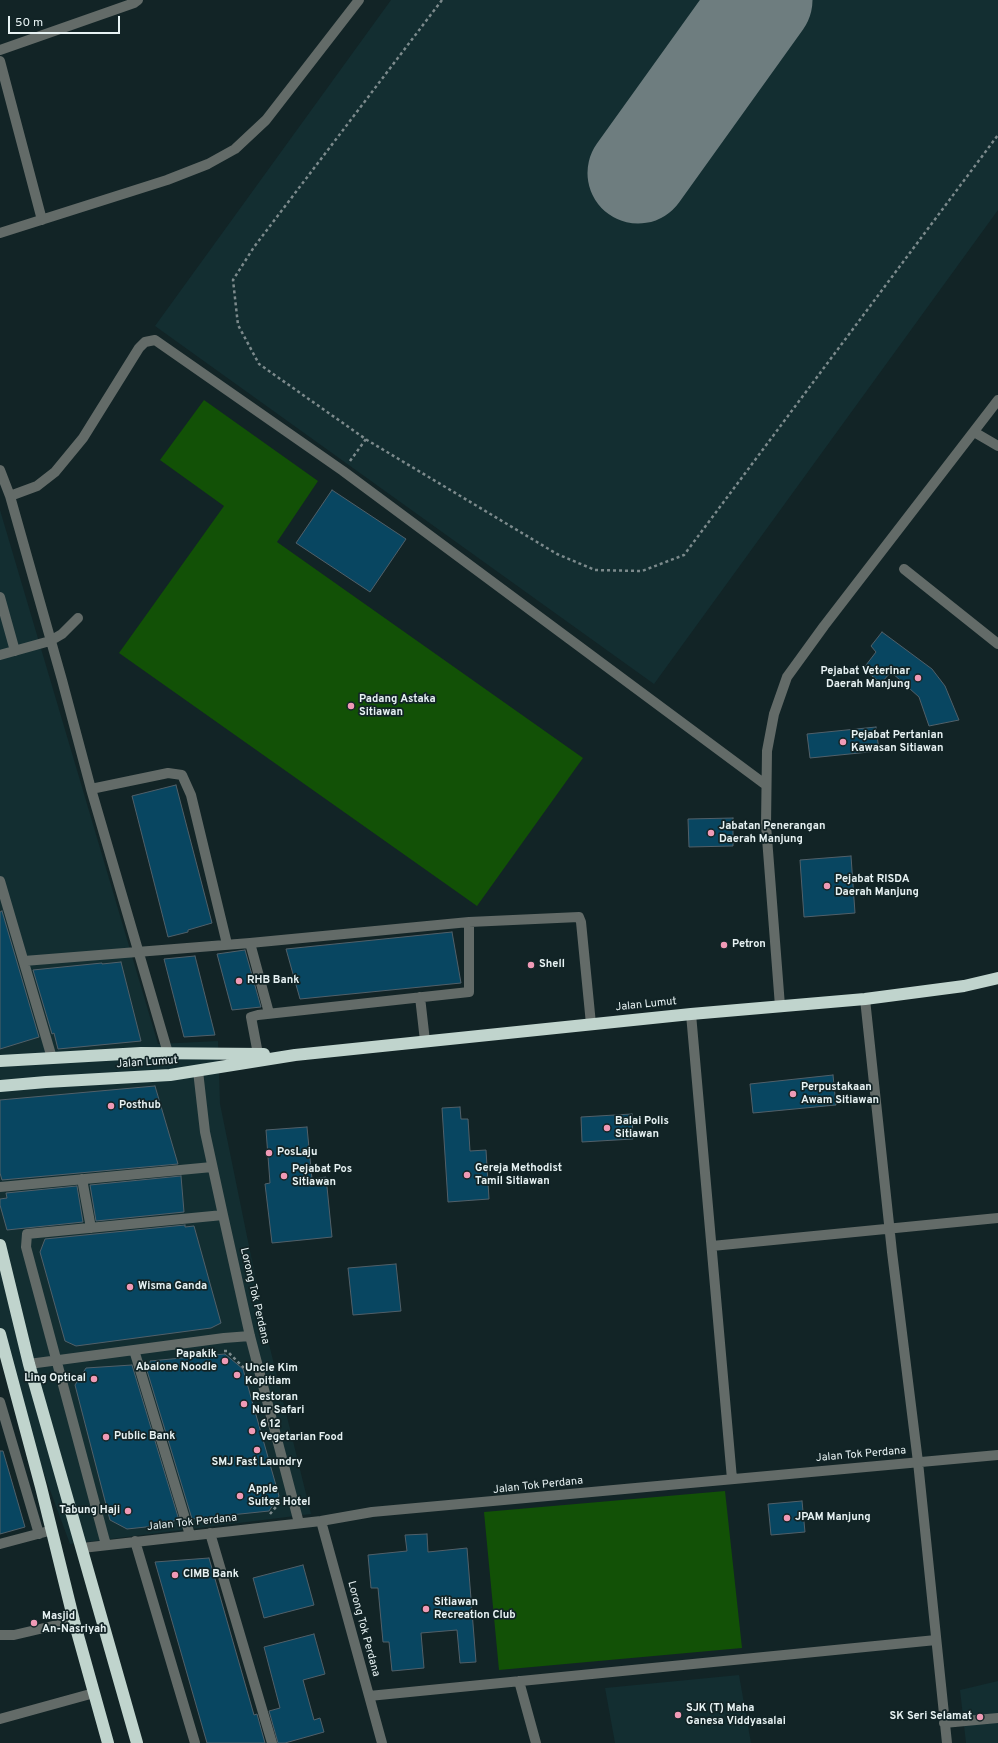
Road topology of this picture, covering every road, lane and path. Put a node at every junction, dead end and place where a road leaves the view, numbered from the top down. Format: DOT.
graph roads {
  1 [pos="138,0"];
  2 [pos="359,0"];
  3 [pos="442,0"];
  4 [pos="0,50"];
  5 [pos="0,61"];
  6 [pos="998,136"];
  7 [pos="42,220"];
  8 [pos="0,233"];
  9 [pos="998,400"];
  10 [pos="974,432"];
  11 [pos="367,440"];
  12 [pos="998,446"];
  13 [pos="0,470"];
  14 [pos="343,471"];
  15 [pos="10,496"];
  16 [pos="904,569"];
  17 [pos="0,597"];
  18 [pos="78,618"];
  19 [pos="50,641"];
  20 [pos="998,644"];
  21 [pos="15,651"];
  22 [pos="0,655"];
  23 [pos="766,785"];
  24 [pos="91,789"];
  25 [pos="0,881"];
  26 [pos="470,922"];
  27 [pos="250,943"];
  28 [pos="227,944"];
  29 [pos="139,951"];
  30 [pos="24,961"];
  31 [pos="998,978"];
  32 [pos="420,997"];
  33 [pos="865,999"];
  34 [pos="780,1006"];
  35 [pos="269,1013"];
  36 [pos="691,1014"];
  37 [pos="591,1024"];
  38 [pos="425,1041"];
  39 [pos="168,1053"];
  40 [pos="258,1054"];
  41 [pos="295,1055"];
  42 [pos="52,1058"];
  43 [pos="0,1061"];
  44 [pos="198,1071"];
  45 [pos="0,1086"];
  46 [pos="212,1167"];
  47 [pos="82,1179"];
  48 [pos="0,1187"];
  49 [pos="223,1215"];
  50 [pos="998,1218"];
  51 [pos="91,1228"];
  52 [pos="890,1228"];
  53 [pos="0,1245"];
  54 [pos="712,1246"];
  55 [pos="0,1334"];
  56 [pos="250,1336"];
  57 [pos="134,1350"];
  58 [pos="219,1352"];
  59 [pos="57,1359"];
  60 [pos="29,1364"];
  61 [pos="246,1374"];
  62 [pos="0,1402"];
  63 [pos="998,1455"];
  64 [pos="918,1462"];
  65 [pos="732,1479"];
  66 [pos="282,1500"];
  67 [pos="264,1514"];
  68 [pos="217,1519"];
  69 [pos="321,1521"];
  70 [pos="186,1522"];
  71 [pos="299,1523"];
  72 [pos="52,1531"];
  73 [pos="210,1533"];
  74 [pos="39,1534"];
  75 [pos="190,1535"];
  76 [pos="135,1541"];
  77 [pos="0,1544"];
  78 [pos="106,1545"];
  79 [pos="82,1548"];
  80 [pos="74,1621"];
  81 [pos="0,1635"];
  82 [pos="936,1640"];
  83 [pos="519,1681"];
  84 [pos="94,1693"];
  85 [pos="369,1696"];
  86 [pos="126,1707"];
  87 [pos="998,1718"];
  88 [pos="0,1719"];
  89 [pos="944,1723"];
  90 [pos="108,1743"];
  91 [pos="133,1743"];
  92 [pos="137,1743"];
  93 [pos="195,1743"];
  94 [pos="272,1743"];
  95 [pos="382,1743"];
  96 [pos="536,1743"];
  97 [pos="946,1743"];
  1 -- 4 [label="street"];
  2 -- 7 [label="street"];
  3 -- 11 [label="path"];
  5 -- 7 [label="street"];
  6 -- 11 [label="path"];
  7 -- 8 [label="street"];
  9 -- 10 [label="street"];
  10 -- 12 [label="street"];
  10 -- 23 [label="street"];
  11 -- 14 [label="path"];
  13 -- 15 [label="street"];
  14 -- 15 [label="street"];
  14 -- 23 [label="street"];
  15 -- 19 [label="street"];
  16 -- 20 [label="street"];
  17 -- 21 [label="street"];
  18 -- 19 [label="street"];
  19 -- 21 [label="street"];
  19 -- 24 [label="street"];
  21 -- 22 [label="street"];
  23 -- 34 [label="street"];
  24 -- 28 [label="street"];
  24 -- 29 [label="street"];
  25 -- 30 [label="street"];
  26 -- 27 [label="street"];
  26 -- 32 [label="street"];
  26 -- 37 [label="street"];
  27 -- 28 [label="street"];
  27 -- 35 [label="street"];
  28 -- 29 [label="street"];
  29 -- 30 [label="street"];
  29 -- 39 [label="street"];
  30 -- 42 [label="street"];
  31 -- 33 [label="highway, Jalan Lumut"];
  32 -- 35 [label="street"];
  32 -- 38 [label="street"];
  33 -- 34 [label="highway, Jalan Lumut"];
  33 -- 52 [label="street"];
  34 -- 36 [label="highway, Jalan Lumut"];
  35 -- 40 [label="street"];
  36 -- 37 [label="highway, Jalan Lumut"];
  36 -- 54 [label="street"];
  37 -- 38 [label="highway, Jalan Lumut"];
  38 -- 41 [label="highway, Jalan Lumut"];
  39 -- 40 [label="highway, Jalan Lumut"];
  39 -- 42 [label="highway, Jalan Lumut"];
  40 -- 41 [label="highway, Jalan Lumut"];
  41 -- 44 [label="highway, Jalan Lumut"];
  42 -- 43 [label="highway, Jalan Lumut"];
  44 -- 45 [label="highway, Jalan Lumut"];
  44 -- 46 [label="street, Lorong Tok Perdana"];
  46 -- 47 [label="street"];
  46 -- 49 [label="street, Lorong Tok Perdana"];
  47 -- 48 [label="street"];
  47 -- 51 [label="street"];
  49 -- 51 [label="street"];
  49 -- 56 [label="street, Lorong Tok Perdana"];
  50 -- 52 [label="street"];
  51 -- 59 [label="street"];
  52 -- 54 [label="street"];
  52 -- 64 [label="street"];
  53 -- 60 [label="highway"];
  54 -- 65 [label="street"];
  55 -- 72 [label="highway"];
  56 -- 57 [label="street"];
  56 -- 71 [label="street, Lorong Tok Perdana"];
  57 -- 59 [label="street"];
  57 -- 70 [label="street"];
  58 -- 61 [label="path"];
  59 -- 60 [label="street"];
  59 -- 78 [label="street"];
  60 -- 79 [label="highway"];
  62 -- 74 [label="street"];
  63 -- 64 [label="street, Jalan Tok Perdana"];
  64 -- 65 [label="street, Jalan Tok Perdana"];
  64 -- 82 [label="street"];
  65 -- 69 [label="street, Jalan Tok Perdana"];
  66 -- 67 [label="path"];
  68 -- 70 [label="path"];
  69 -- 71 [label="street, Jalan Tok Perdana"];
  69 -- 85 [label="street, Lorong Tok Perdana"];
  70 -- 75 [label="street"];
  71 -- 73 [label="street, Jalan Tok Perdana"];
  72 -- 74 [label="street"];
  72 -- 80 [label="highway"];
  73 -- 75 [label="street, Jalan Tok Perdana"];
  73 -- 94 [label="street"];
  74 -- 77 [label="street"];
  75 -- 76 [label="street, Jalan Tok Perdana"];
  76 -- 78 [label="street, Jalan Tok Perdana"];
  76 -- 93 [label="street"];
  78 -- 79 [label="street, Jalan Tok Perdana"];
  79 -- 86 [label="highway"];
  80 -- 81 [label="street"];
  80 -- 84 [label="highway"];
  82 -- 83 [label="street"];
  82 -- 89 [label="street"];
  83 -- 85 [label="street"];
  83 -- 96 [label="street"];
  84 -- 88 [label="street"];
  84 -- 90 [label="highway"];
  85 -- 95 [label="street, Lorong Tok Perdana"];
  86 -- 91 [label="highway"];
  86 -- 92 [label="highway"];
  87 -- 89 [label="street"];
  89 -- 97 [label="street"];
}
